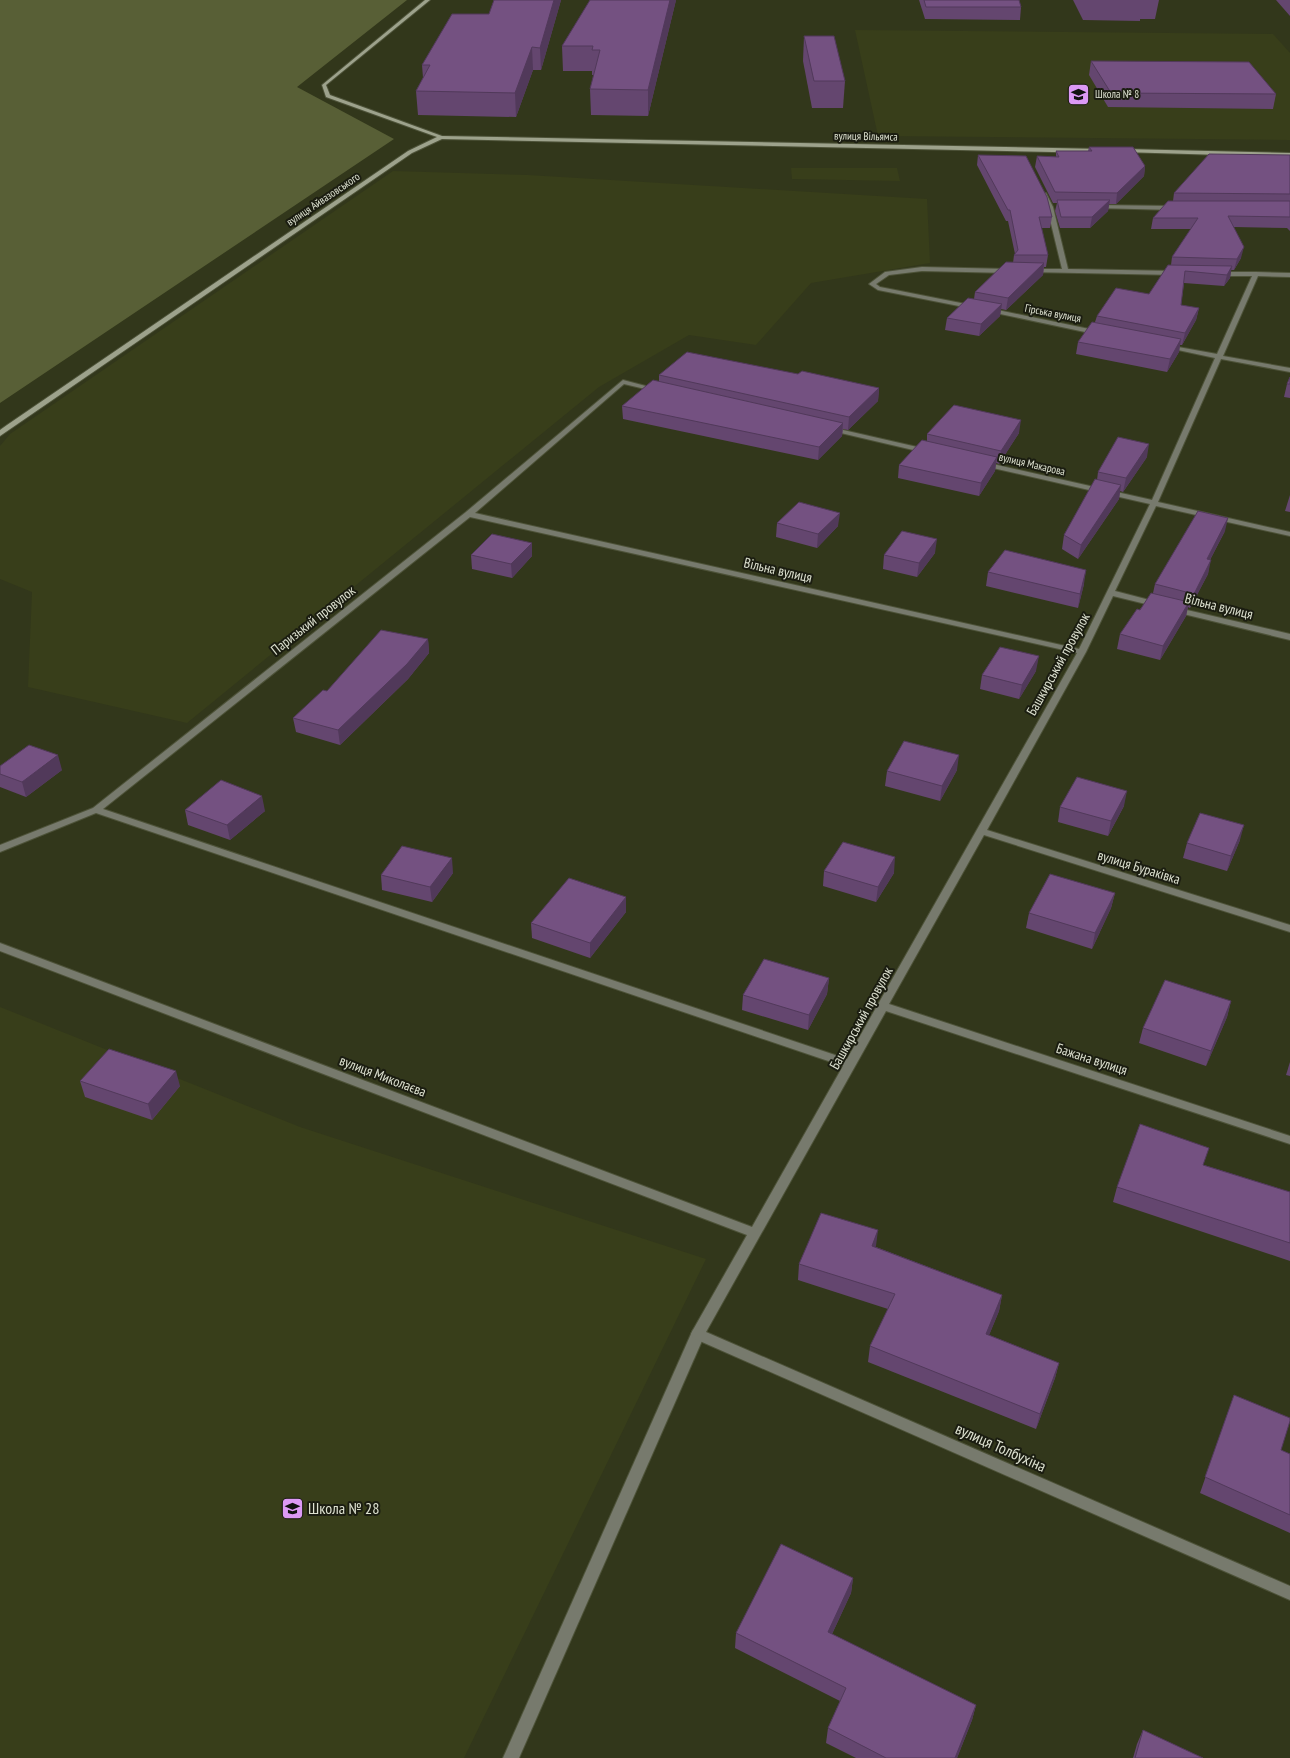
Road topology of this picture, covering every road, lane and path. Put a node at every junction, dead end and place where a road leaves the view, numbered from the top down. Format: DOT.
graph roads {
  1 [pos="428,0"];
  2 [pos="441,137"];
  3 [pos="1111,151"];
  4 [pos="1120,151"];
  5 [pos="1290,155"];
  6 [pos="1037,182"];
  7 [pos="1088,207"];
  8 [pos="1184,208"];
  9 [pos="1017,271"];
  10 [pos="1026,271"];
  11 [pos="1065,271"];
  12 [pos="1189,273"];
  13 [pos="1208,274"];
  14 [pos="1256,274"];
  15 [pos="1290,275"];
  16 [pos="1111,335"];
  17 [pos="1160,345"];
  18 [pos="1218,357"];
  19 [pos="1290,370"];
  20 [pos="662,391"];
  21 [pos="826,428"];
  22 [pos="0,434"];
  23 [pos="932,452"];
  24 [pos="971,461"];
  25 [pos="1154,503"];
  26 [pos="469,514"];
  27 [pos="1290,534"];
  28 [pos="1112,594"];
  29 [pos="1290,637"];
  30 [pos="1082,652"];
  31 [pos="96,810"];
  32 [pos="980,831"];
  33 [pos="0,849"];
  34 [pos="1290,928"];
  35 [pos="0,947"];
  36 [pos="884,1006"];
  37 [pos="850,1065"];
  38 [pos="1290,1140"];
  39 [pos="755,1233"];
  40 [pos="698,1334"];
  41 [pos="1290,1593"];
  42 [pos="511,1758"];
  1 -- 2 [label="street"];
  2 -- 3 [label="street, вулиця Вільямса"];
  2 -- 22 [label="street, вулиця Айвазовського"];
  4 -- 5 [label="street"];
  6 -- 11 [label="street"];
  7 -- 8 [label="street"];
  9 -- 16 [label="street, Гірська вулиця"];
  10 -- 11 [label="street"];
  11 -- 12 [label="street"];
  13 -- 14 [label="street"];
  14 -- 15 [label="street"];
  14 -- 18 [label="street, Башкирський провулок"];
  17 -- 18 [label="street"];
  18 -- 19 [label="street"];
  18 -- 25 [label="street, Башкирський провулок"];
  20 -- 26 [label="street, Паризький провулок"];
  21 -- 23 [label="street"];
  24 -- 25 [label="street, вулиця Макарова"];
  25 -- 27 [label="street, вулиця Макарова"];
  25 -- 28 [label="street, Башкирський провулок"];
  26 -- 30 [label="street, Вільна вулиця"];
  26 -- 31 [label="street, Паризький провулок"];
  28 -- 29 [label="street, Вільна вулиця"];
  28 -- 30 [label="street, Башкирський провулок"];
  30 -- 32 [label="street, Башкирський провулок"];
  31 -- 33 [label="street, Паризький провулок"];
  31 -- 37 [label="street"];
  32 -- 34 [label="street, вулиця Бураківка"];
  32 -- 36 [label="street, Башкирський провулок"];
  35 -- 39 [label="street, вулиця Миколаєва"];
  36 -- 37 [label="street, Башкирський провулок"];
  36 -- 38 [label="street, Бажана вулиця"];
  37 -- 39 [label="street, Башкирський провулок"];
  39 -- 40 [label="street, Башкирський провулок"];
  40 -- 41 [label="street, вулиця Толбухіна"];
  40 -- 42 [label="street, Башкирський провулок"];
}
